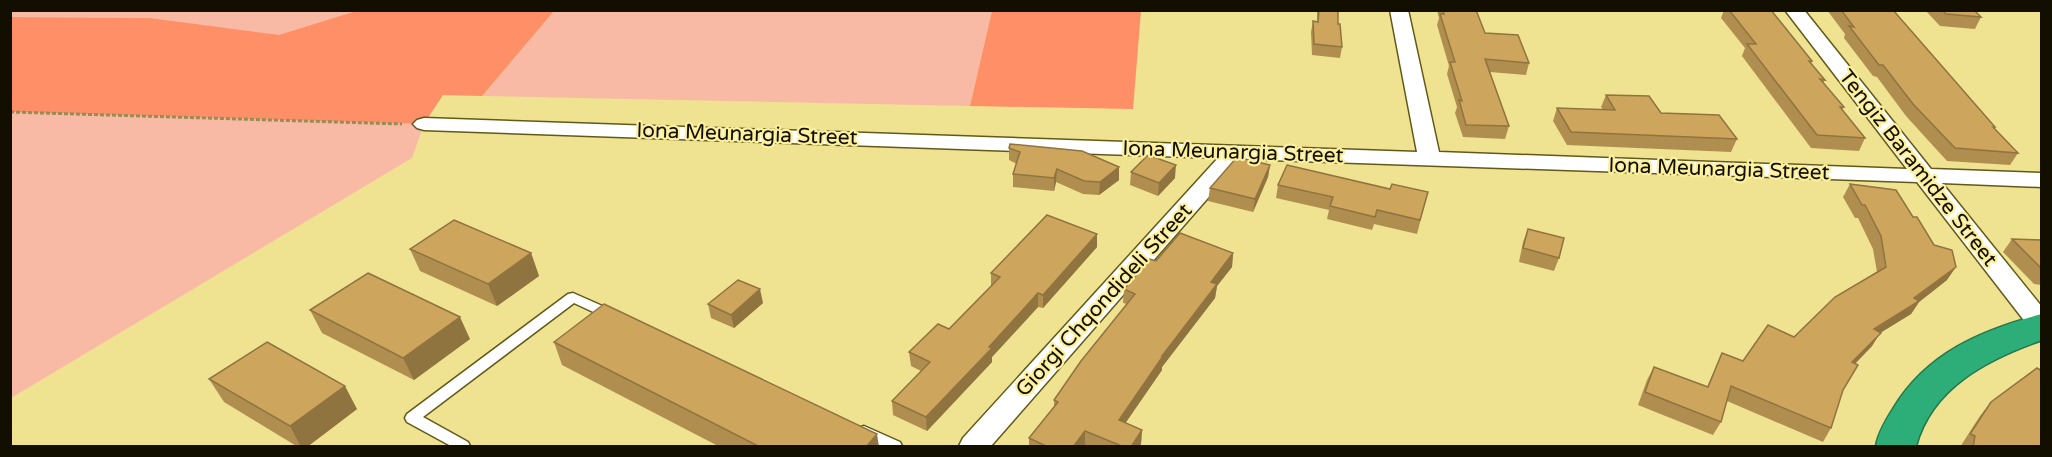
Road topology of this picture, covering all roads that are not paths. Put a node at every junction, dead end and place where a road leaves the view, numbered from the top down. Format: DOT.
graph roads {
  1 [pos="1399,10"];
  2 [pos="1794,10"];
  3 [pos="424,124"];
  4 [pos="1235,153"];
  5 [pos="1430,159"];
  6 [pos="1923,175"];
  7 [pos="2042,180"];
  8 [pos="627,322"];
  9 [pos="2042,326"];
  10 [pos="852,427"];
  11 [pos="463,447"];
  12 [pos="895,447"];
  13 [pos="974,447"];
  14 [pos="1896,447"];
  1 -- 5 [label="street"];
  2 -- 6 [label="street, Tengiz Baramidze Street"];
  3 -- 4 [label="street, Iona Meunargia Street"];
  4 -- 5 [label="street, Iona Meunargia Street"];
  4 -- 13 [label="street, Giorgi Chqondideli Street"];
  5 -- 6 [label="street, Iona Meunargia Street"];
  6 -- 7 [label="street, Iona Meunargia Street"];
  6 -- 9 [label="street, Tengiz Baramidze Street"];
  8 -- 11 [label="lane"];
  9 -- 14 [label="highway"];
  10 -- 12 [label="lane"];
}
